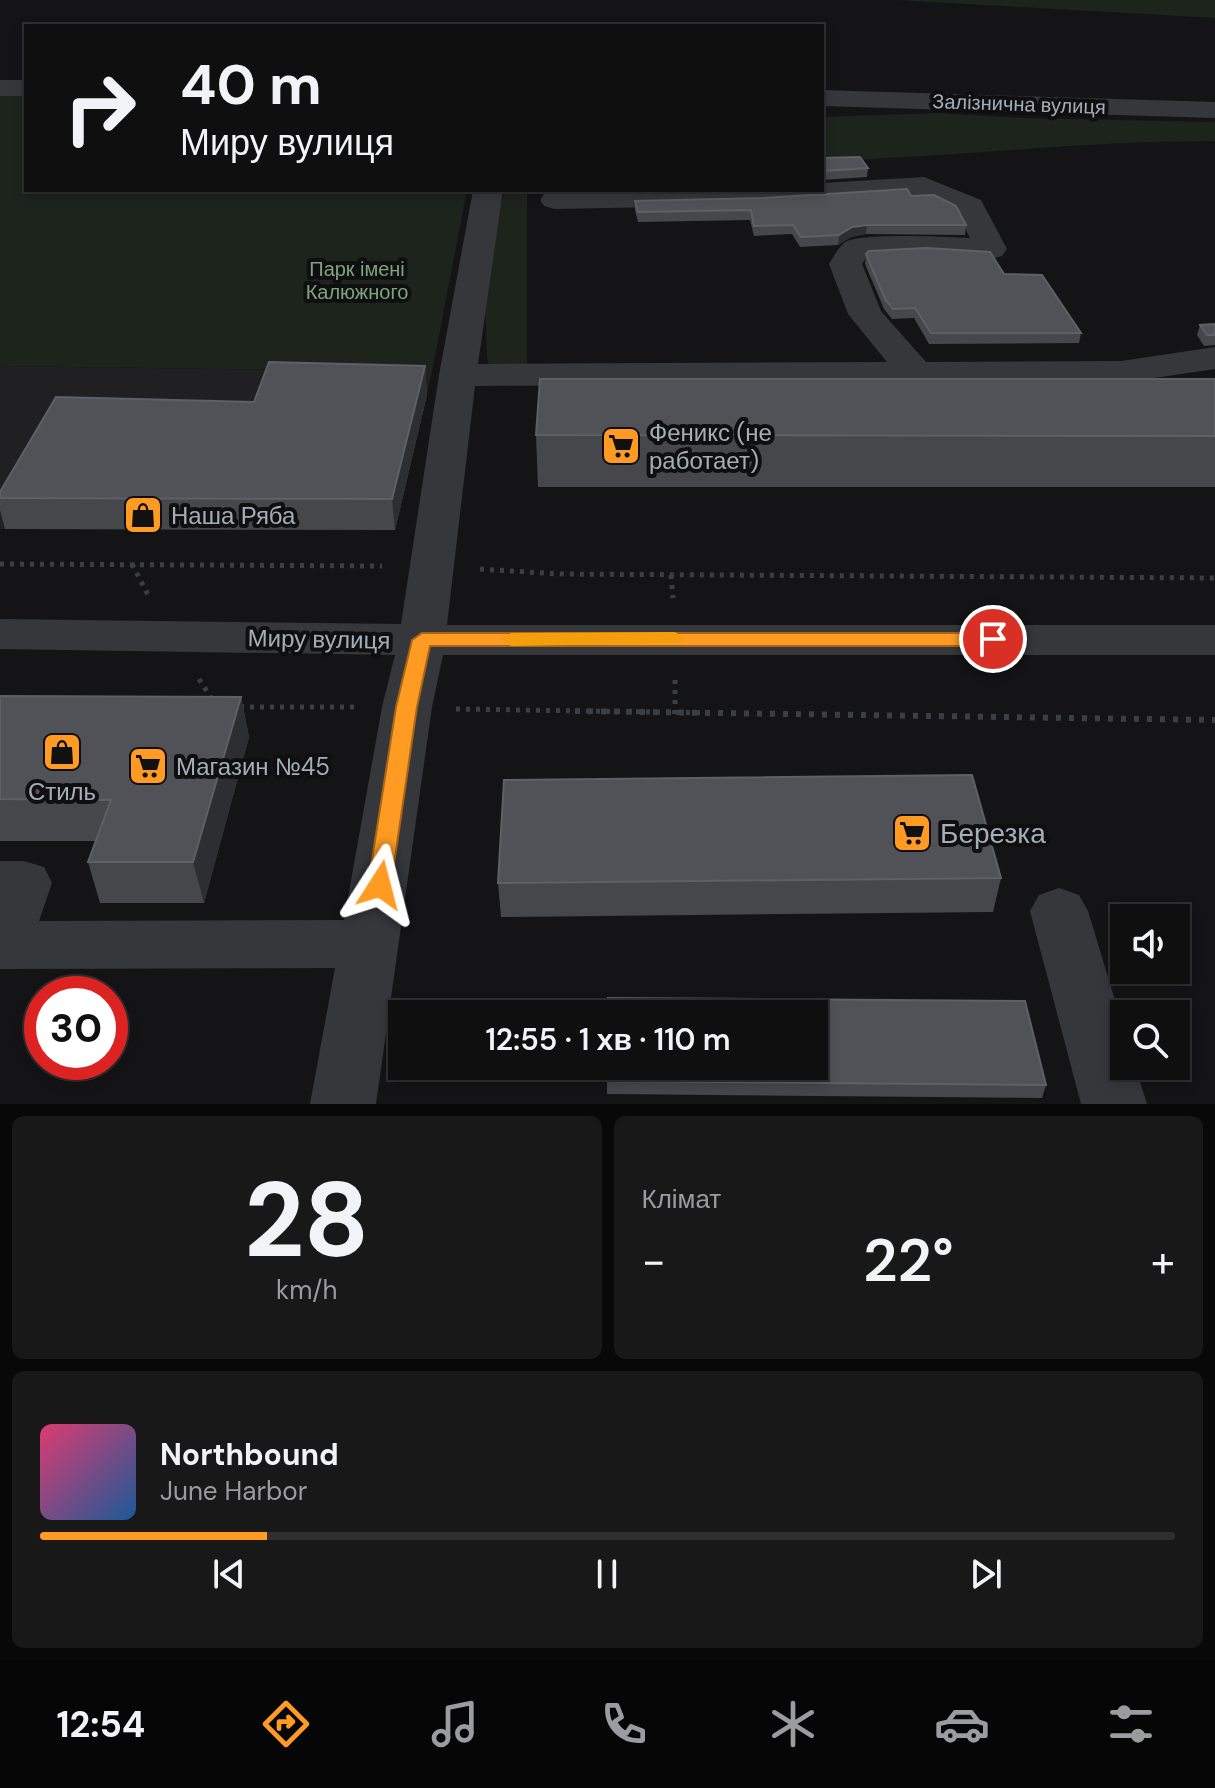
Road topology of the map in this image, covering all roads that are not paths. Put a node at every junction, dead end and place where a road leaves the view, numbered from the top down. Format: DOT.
graph roads {
  1 [pos="0,88"];
  2 [pos="24,88"];
  3 [pos="824,98"];
  4 [pos="1215,110"];
  5 [pos="488,192"];
  6 [pos="555,200"];
  7 [pos="1215,358"];
  8 [pos="916,373"];
  9 [pos="458,375"];
  10 [pos="0,634"];
  11 [pos="422,640"];
  12 [pos="1215,640"];
  13 [pos="0,883"];
  14 [pos="1059,911"];
  15 [pos="371,944"];
  16 [pos="343,1104"];
  17 [pos="1114,1104"];
  1 -- 2 [label="street"];
  3 -- 4 [label="street, Залізнична вулиця"];
  5 -- 9 [label="street"];
  6 -- 8 [label="street"];
  7 -- 8 [label="street"];
  8 -- 9 [label="street"];
  9 -- 11 [label="street"];
  10 -- 11 [label="street, Миру вулиця"];
  11 -- 12 [label="street, Миру вулиця"];
  11 -- 15 [label="street"];
  13 -- 15 [label="street"];
  14 -- 17 [label="street"];
  15 -- 16 [label="street"];
}
